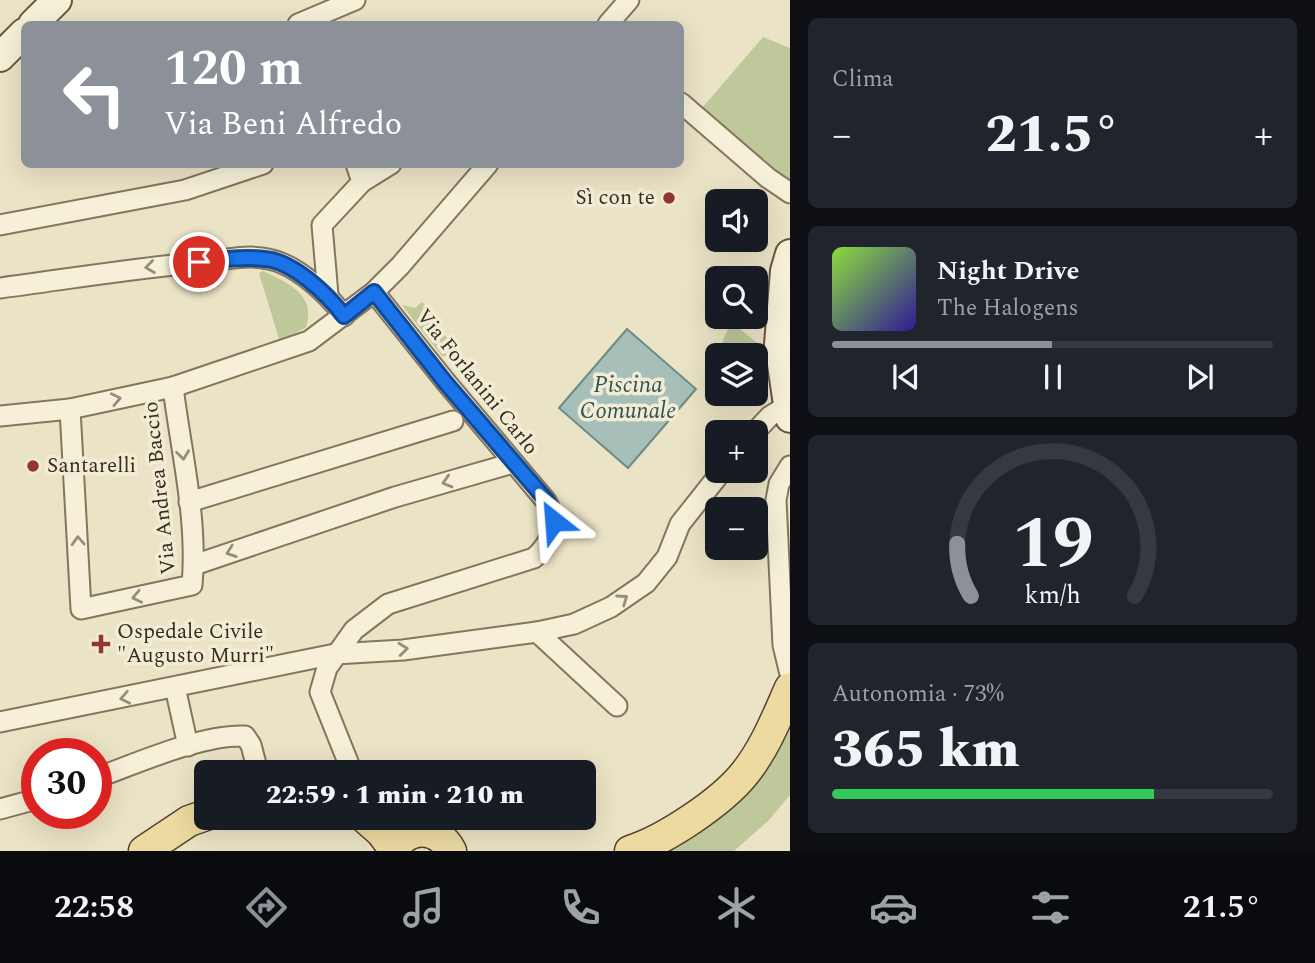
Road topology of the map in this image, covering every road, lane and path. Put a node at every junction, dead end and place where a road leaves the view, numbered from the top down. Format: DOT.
graph roads {
  1 [pos="57,0"];
  2 [pos="355,0"];
  3 [pos="629,0"];
  4 [pos="36,21"];
  5 [pos="305,21"];
  6 [pos="611,21"];
  7 [pos="21,36"];
  8 [pos="0,57"];
  9 [pos="684,106"];
  10 [pos="251,168"];
  11 [pos="377,168"];
  12 [pos="485,168"];
  13 [pos="359,173"];
  14 [pos="790,193"];
  15 [pos="0,225"];
  16 [pos="790,254"];
  17 [pos="0,288"];
  18 [pos="374,292"];
  19 [pos="328,295"];
  20 [pos="344,316"];
  21 [pos="173,387"];
  22 [pos="70,409"];
  23 [pos="789,411"];
  24 [pos="0,416"];
  25 [pos="766,420"];
  26 [pos="453,421"];
  27 [pos="513,463"];
  28 [pos="790,466"];
  29 [pos="712,483"];
  30 [pos="189,502"];
  31 [pos="194,565"];
  32 [pos="537,632"];
  33 [pos="335,654"];
  34 [pos="284,666"];
  35 [pos="790,674"];
  36 [pos="175,687"];
  37 [pos="790,688"];
  38 [pos="320,692"];
  39 [pos="617,706"];
  40 [pos="0,722"];
  41 [pos="188,746"];
  42 [pos="255,760"];
  43 [pos="347,760"];
  44 [pos="112,772"];
  45 [pos="21,803"];
  46 [pos="0,809"];
  47 [pos="194,819"];
  48 [pos="379,830"];
  49 [pos="401,844"];
  50 [pos="455,847"];
  51 [pos="144,851"];
  52 [pos="630,851"];
  1 -- 4 [label="street"];
  2 -- 5 [label="street"];
  3 -- 6 [label="street"];
  7 -- 8 [label="street"];
  9 -- 14 [label="street"];
  10 -- 15 [label="street"];
  11 -- 13 [label="street"];
  12 -- 18 [label="street"];
  13 -- 19 [label="street"];
  16 -- 23 [label="street"];
  19 -- 17 [label="street, one-way"];
  18 -- 20 [label="street"];
  18 -- 27 [label="street, Via Forlanini Carlo"];
  19 -- 20 [label="street"];
  20 -- 21 [label="street"];
  22 -- 21 [label="street, one-way"];
  21 -- 30 [label="street, Via Andrea Baccio, one-way"];
  22 -- 24 [label="street"];
  31 -- 22 [label="street, Via Andrea Baccio, one-way"];
  23 -- 25 [label="street"];
  26 -- 30 [label="street"];
  27 -- 31 [label="street, one-way"];
  27 -- 33 [label="street, Via Forlanini Carlo"];
  28 -- 35 [label="street"];
  32 -- 29 [label="street, one-way"];
  30 -- 31 [label="street, Via Andrea Baccio"];
  33 -- 32 [label="street, one-way"];
  32 -- 39 [label="street"];
  33 -- 34 [label="street"];
  33 -- 38 [label="street, Via Forlanini Carlo"];
  34 -- 36 [label="street"];
  34 -- 38 [label="street"];
  36 -- 40 [label="street, one-way"];
  36 -- 41 [label="street"];
  37 -- 52 [label="main road"];
  38 -- 43 [label="street"];
  41 -- 42 [label="street"];
  41 -- 44 [label="street"];
  45 -- 46 [label="street"];
  47 -- 51 [label="main road"];
  48 -- 49 [label="main road"];
  49 -- 50 [label="main road"];
}
